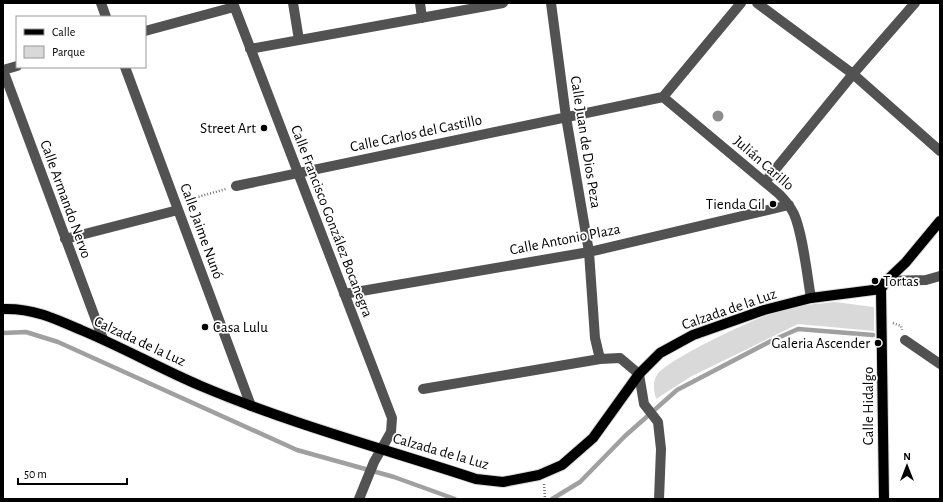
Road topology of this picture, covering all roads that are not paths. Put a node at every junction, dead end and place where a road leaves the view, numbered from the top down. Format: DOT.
graph roads {
  1 [pos="101,3"];
  2 [pos="293,3"];
  3 [pos="420,3"];
  4 [pos="502,3"];
  5 [pos="551,3"];
  6 [pos="741,3"];
  7 [pos="757,3"];
  8 [pos="915,3"];
  9 [pos="234,5"];
  10 [pos="106,16"];
  11 [pos="422,18"];
  12 [pos="146,31"];
  13 [pos="299,40"];
  14 [pos="250,49"];
  15 [pos="16,66"];
  16 [pos="125,68"];
  17 [pos="3,70"];
  18 [pos="853,74"];
  19 [pos="663,97"];
  20 [pos="566,117"];
  21 [pos="940,151"];
  22 [pos="298,173"];
  23 [pos="765,182"];
  24 [pos="236,186"];
  25 [pos="789,205"];
  26 [pos="177,207"];
  27 [pos="940,221"];
  28 [pos="64,239"];
  29 [pos="589,252"];
  30 [pos="940,276"];
  31 [pos="883,285"];
  32 [pos="344,294"];
  33 [pos="811,298"];
  34 [pos="3,309"];
  35 [pos="103,339"];
  36 [pos="905,340"];
  37 [pos="600,359"];
  38 [pos="940,364"];
  39 [pos="639,374"];
  40 [pos="423,389"];
  41 [pos="250,406"];
  42 [pos="382,450"];
  43 [pos="359,499"];
  44 [pos="659,499"];
  45 [pos="884,499"];
  1 -- 10 [label="street"];
  2 -- 13 [label="street"];
  3 -- 11 [label="street"];
  4 -- 11 [label="street"];
  5 -- 20 [label="street, Calle Juan de Dios Peza"];
  6 -- 19 [label="street"];
  7 -- 18 [label="street"];
  8 -- 18 [label="street"];
  9 -- 12 [label="street"];
  9 -- 14 [label="street, Calle Francisco González Bocanegra"];
  11 -- 13 [label="street"];
  13 -- 14 [label="street"];
  14 -- 22 [label="street, Calle Francisco González Bocanegra"];
  15 -- 17 [label="street"];
  16 -- 26 [label="street, Calle Jaime Nunó"];
  17 -- 28 [label="street, Calle Armando Nervo"];
  18 -- 21 [label="street"];
  18 -- 23 [label="street"];
  19 -- 20 [label="street, Calle Carlos del Castillo"];
  19 -- 23 [label="street, Julián Carillo"];
  20 -- 22 [label="street, Calle Carlos del Castillo"];
  20 -- 29 [label="street, Calle Juan de Dios Peza"];
  22 -- 24 [label="street, Calle Carlos del Castillo"];
  22 -- 32 [label="street, Calle Francisco González Bocanegra"];
  23 -- 25 [label="street, Julián Carillo"];
  25 -- 29 [label="street, Calle Antonio Plaza"];
  25 -- 33 [label="street, Julián Carillo"];
  26 -- 28 [label="street"];
  26 -- 41 [label="street, Calle Jaime Nunó"];
  27 -- 31 [label="main road"];
  28 -- 35 [label="street, Calle Armando Nervo"];
  29 -- 32 [label="street, Calle Antonio Plaza"];
  29 -- 37 [label="street, Calle Juan de Dios Peza"];
  30 -- 31 [label="street, Calzada de la Luz"];
  31 -- 33 [label="main road, Calzada de la Luz"];
  31 -- 45 [label="main road, Calle Hidalgo"];
  32 -- 42 [label="street, Calle Francisco González Bocanegra"];
  33 -- 39 [label="main road, Calzada de la Luz"];
  34 -- 35 [label="main road, Calzada de la Luz"];
  35 -- 41 [label="main road, Calzada de la Luz"];
  36 -- 38 [label="street"];
  37 -- 39 [label="street"];
  37 -- 40 [label="street"];
  39 -- 42 [label="main road, Calzada de la Luz"];
  39 -- 44 [label="street"];
  41 -- 42 [label="main road, Calzada de la Luz"];
  42 -- 43 [label="street, Calle Francisco González Bocanegra"];
}
